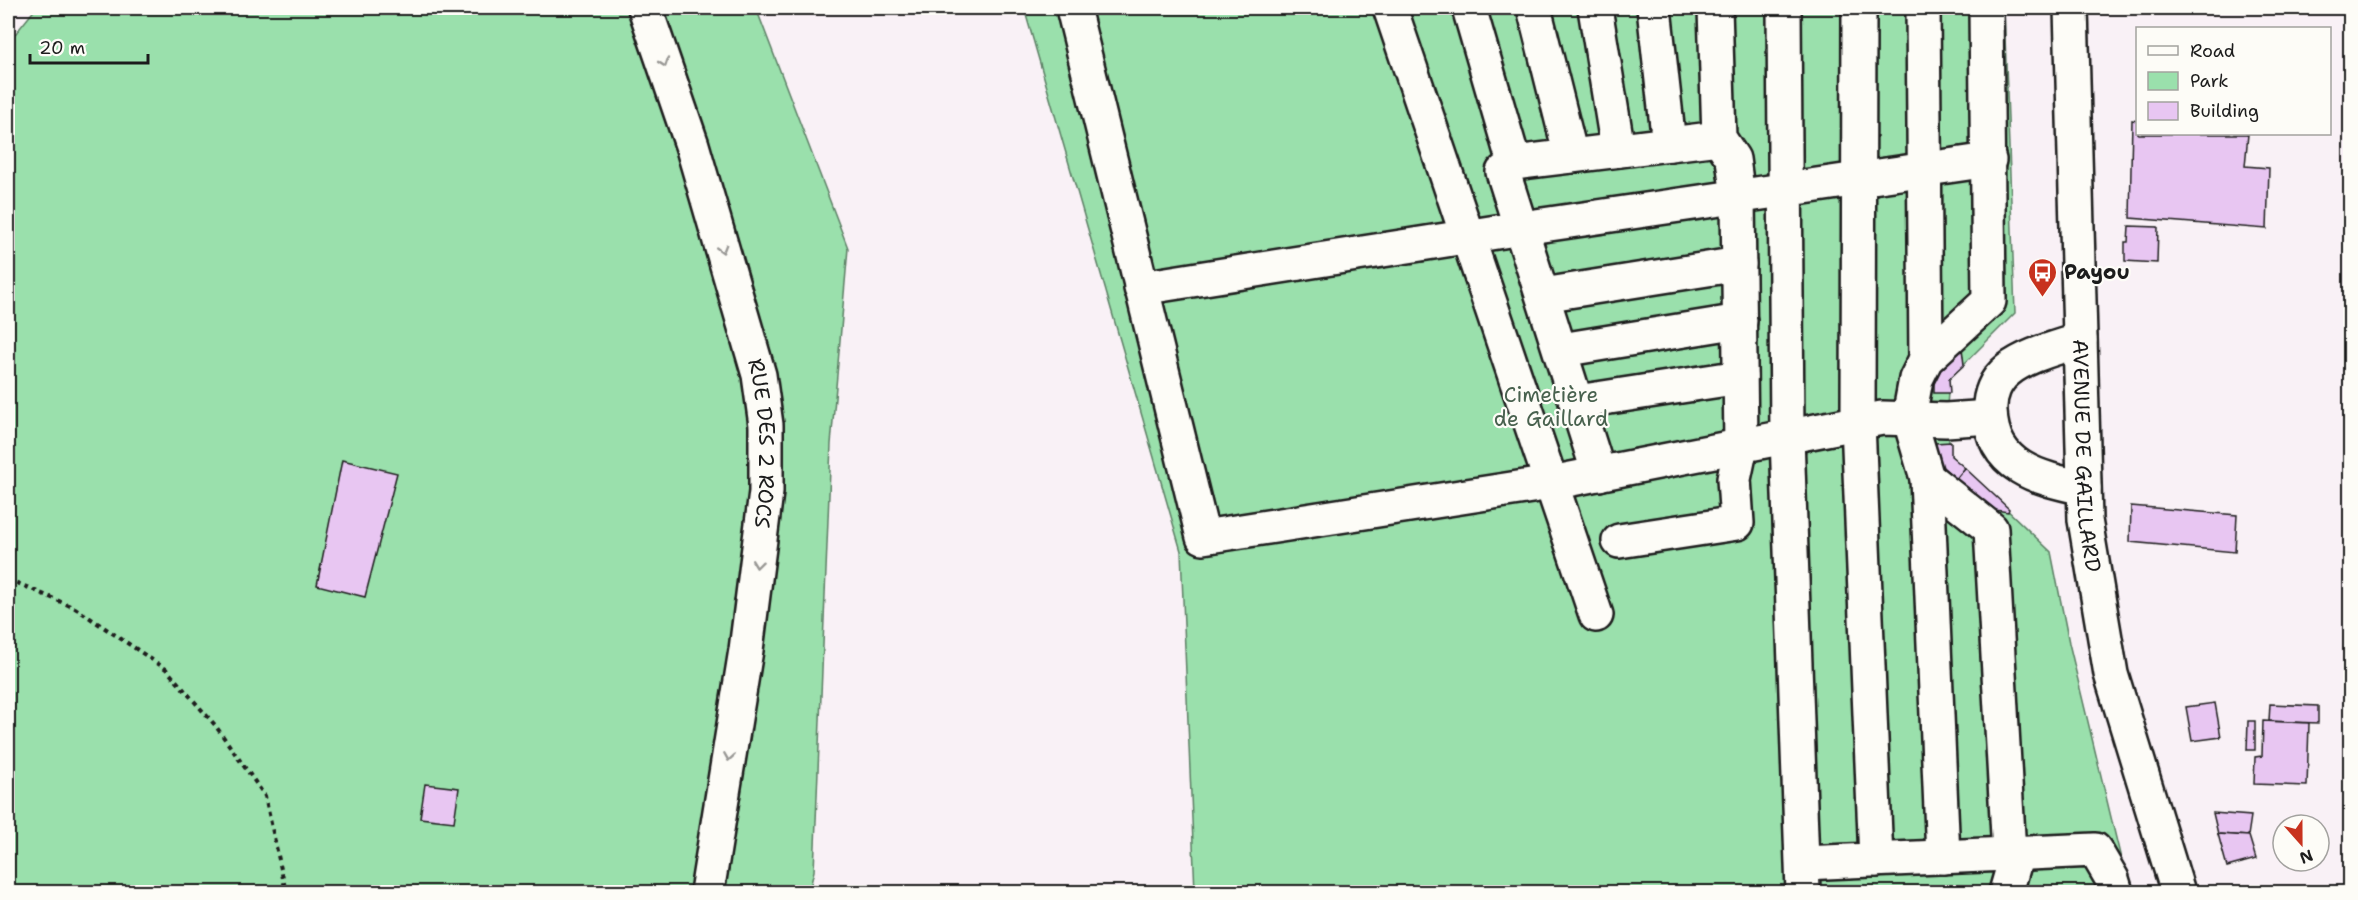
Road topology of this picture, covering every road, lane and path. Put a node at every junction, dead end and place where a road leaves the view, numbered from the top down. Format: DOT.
graph roads {
  1 [pos="645,8"];
  2 [pos="1073,8"];
  3 [pos="1390,8"];
  4 [pos="1469,8"];
  5 [pos="1534,8"];
  6 [pos="1596,8"];
  7 [pos="1654,8"];
  8 [pos="1715,8"];
  9 [pos="1784,8"];
  10 [pos="1859,8"];
  11 [pos="1923,8"];
  12 [pos="1986,8"];
  13 [pos="2071,8"];
  14 [pos="1719,138"];
  15 [pos="1669,144"];
  16 [pos="1618,150"];
  17 [pos="1571,156"];
  18 [pos="1989,160"];
  19 [pos="1514,163"];
  20 [pos="1923,170"];
  21 [pos="1859,180"];
  22 [pos="1785,190"];
  23 [pos="1738,197"];
  24 [pos="1522,228"];
  25 [pos="1467,236"];
  26 [pos="1739,264"];
  27 [pos="1141,288"];
  28 [pos="1543,295"];
  29 [pos="1740,321"];
  30 [pos="2080,340"];
  31 [pos="1561,350"];
  32 [pos="1926,359"];
  33 [pos="1740,377"];
  34 [pos="1577,402"];
  35 [pos="1909,417"];
  36 [pos="1990,417"];
  37 [pos="1858,423"];
  38 [pos="1787,437"];
  39 [pos="1742,446"];
  40 [pos="1599,474"];
  41 [pos="1927,478"];
  42 [pos="1551,483"];
  43 [pos="2084,488"];
  44 [pos="1619,541"];
  45 [pos="8,579"];
  46 [pos="1596,615"];
  47 [pos="2013,854"];
  48 [pos="1943,857"];
  49 [pos="1876,860"];
  50 [pos="1803,878"];
  51 [pos="286,892"];
  52 [pos="708,892"];
  53 [pos="2006,892"];
  54 [pos="2116,892"];
  55 [pos="2178,892"];
  1 -- 52 [label="street, RUE DES 2 ROCS, one-way"];
  2 -- 27 [label="street"];
  3 -- 25 [label="street"];
  4 -- 19 [label="street"];
  5 -- 17 [label="street"];
  6 -- 16 [label="street"];
  7 -- 15 [label="street"];
  8 -- 14 [label="street"];
  9 -- 22 [label="street"];
  10 -- 21 [label="street"];
  11 -- 20 [label="street"];
  12 -- 18 [label="street"];
  13 -- 30 [label="street, AVENUE DE GAILLARD"];
  14 -- 15 [label="street"];
  14 -- 23 [label="street"];
  15 -- 16 [label="street"];
  16 -- 17 [label="street"];
  17 -- 19 [label="street"];
  18 -- 20 [label="street"];
  18 -- 32 [label="street"];
  19 -- 24 [label="street"];
  20 -- 21 [label="street"];
  20 -- 32 [label="street"];
  21 -- 22 [label="street"];
  21 -- 37 [label="street"];
  22 -- 23 [label="street"];
  22 -- 38 [label="street"];
  23 -- 24 [label="street"];
  23 -- 26 [label="street"];
  24 -- 25 [label="street"];
  24 -- 28 [label="street"];
  25 -- 27 [label="street"];
  25 -- 42 [label="street"];
  26 -- 28 [label="street"];
  26 -- 29 [label="street"];
  27 -- 42 [label="street"];
  28 -- 31 [label="street"];
  29 -- 31 [label="street"];
  29 -- 33 [label="street"];
  30 -- 36 [label="street"];
  30 -- 43 [label="street, AVENUE DE GAILLARD"];
  31 -- 34 [label="street"];
  32 -- 35 [label="street"];
  33 -- 34 [label="street"];
  33 -- 39 [label="street"];
  34 -- 40 [label="street"];
  35 -- 36 [label="street"];
  35 -- 37 [label="street"];
  35 -- 41 [label="street"];
  36 -- 43 [label="street"];
  37 -- 38 [label="street"];
  37 -- 49 [label="street"];
  38 -- 39 [label="street"];
  38 -- 50 [label="street"];
  39 -- 40 [label="street"];
  39 -- 44 [label="street"];
  40 -- 42 [label="street"];
  41 -- 47 [label="street"];
  41 -- 48 [label="street"];
  42 -- 46 [label="street"];
  43 -- 55 [label="street, AVENUE DE GAILLARD"];
  45 -- 51 [label="path"];
  47 -- 48 [label="street"];
  47 -- 53 [label="street"];
  47 -- 54 [label="street"];
  48 -- 49 [label="street"];
  49 -- 50 [label="street"];
}
